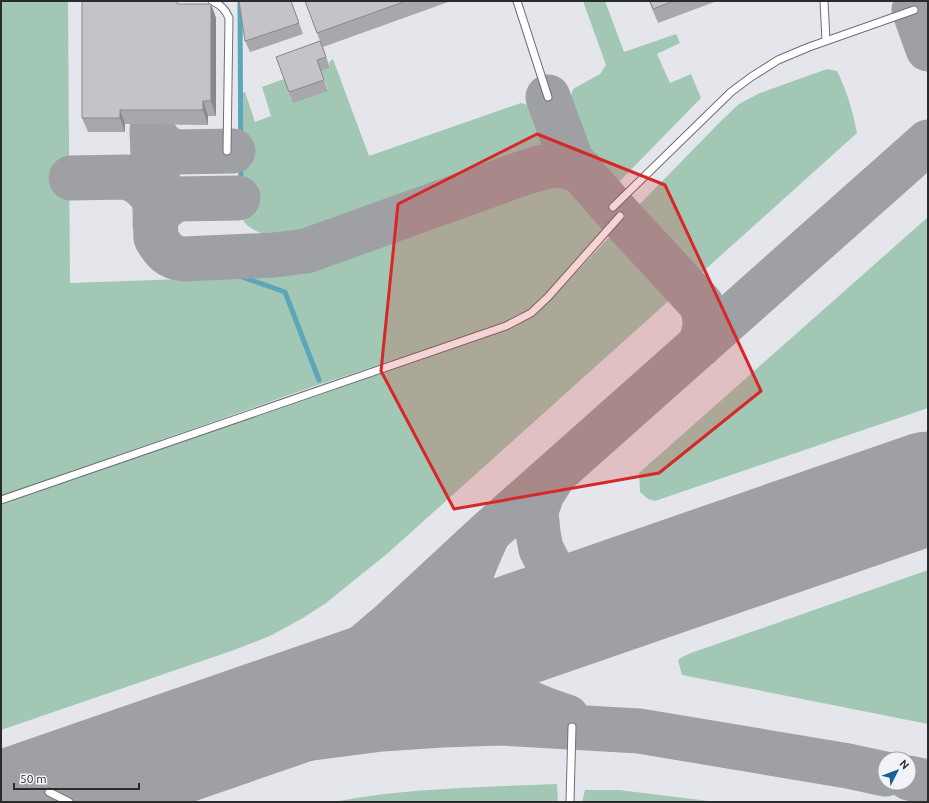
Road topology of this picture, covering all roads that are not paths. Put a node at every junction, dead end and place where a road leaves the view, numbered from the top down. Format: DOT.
graph roads {
  1 [pos="212,1"];
  2 [pos="517,1"];
  3 [pos="824,1"];
  4 [pos="914,10"];
  5 [pos="826,41"];
  6 [pos="548,97"];
  7 [pos="227,151"];
  8 [pos="613,207"];
  9 [pos="620,216"];
  10 [pos="1,500"];
  11 [pos="572,727"];
  12 [pos="49,792"];
  13 [pos="69,802"];
  14 [pos="570,802"];
  1 -- 7 [label="lane"];
  2 -- 6 [label="lane"];
  3 -- 5 [label="lane"];
  4 -- 5 [label="lane"];
  5 -- 8 [label="lane"];
  9 -- 10 [label="lane"];
  11 -- 14 [label="lane"];
  12 -- 13 [label="lane"];
}
